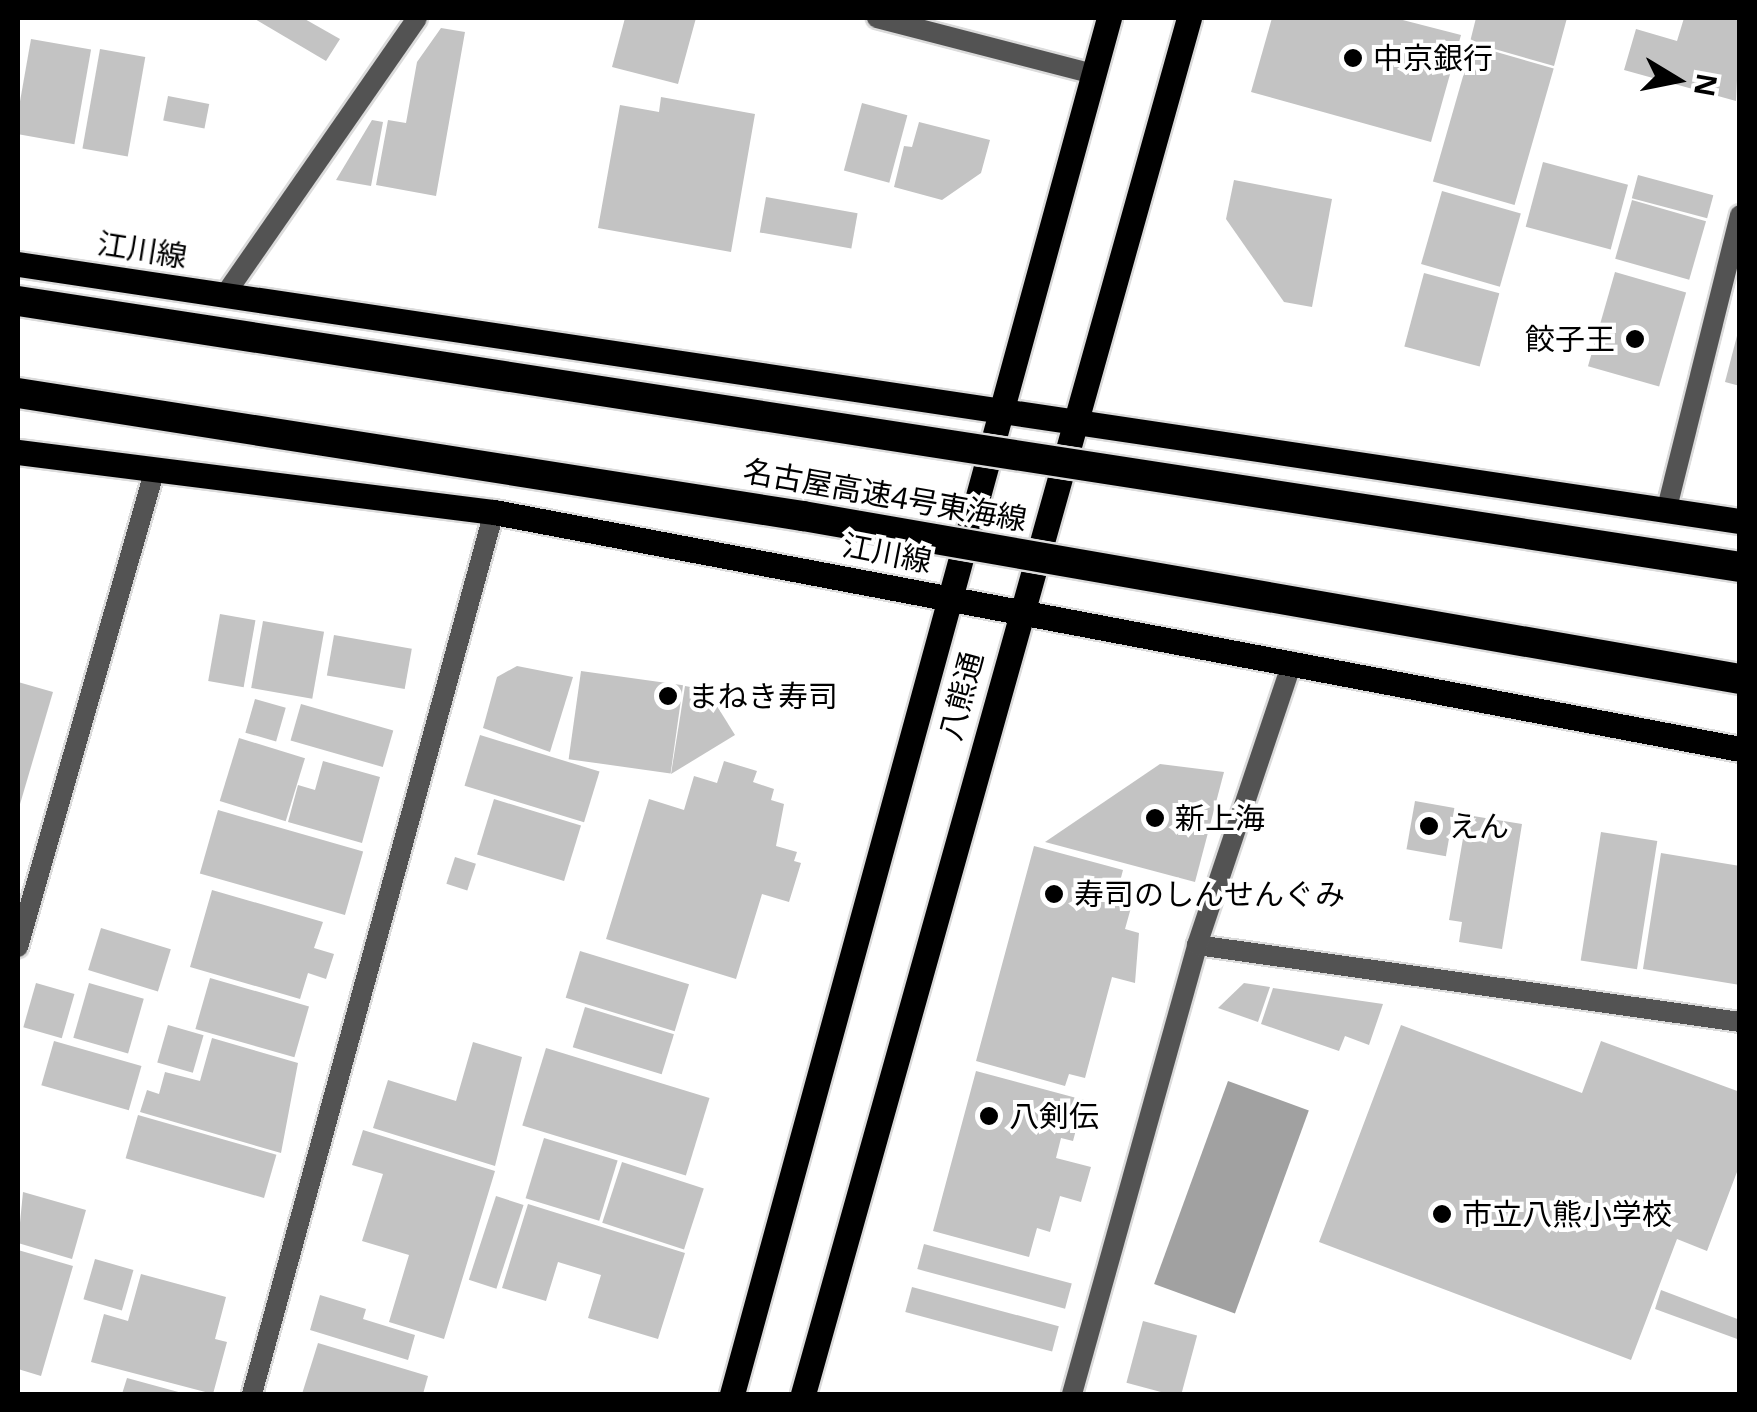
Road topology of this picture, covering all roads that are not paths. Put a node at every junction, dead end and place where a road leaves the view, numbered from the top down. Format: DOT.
graph roads {
  1 [pos="416,18"];
  2 [pos="878,18"];
  3 [pos="1109,18"];
  4 [pos="1189,18"];
  5 [pos="1093,74"];
  6 [pos="1740,215"];
  7 [pos="18,264"];
  8 [pos="224,296"];
  9 [pos="18,301"];
  10 [pos="18,393"];
  11 [pos="1005,415"];
  12 [pos="1077,425"];
  13 [pos="18,452"];
  14 [pos="154,472"];
  15 [pos="494,512"];
  16 [pos="1666,512"];
  17 [pos="1740,522"];
  18 [pos="1740,567"];
  19 [pos="952,598"];
  20 [pos="1018,611"];
  21 [pos="1292,662"];
  22 [pos="1740,679"];
  23 [pos="1740,748"];
  24 [pos="1197,945"];
  25 [pos="18,947"];
  26 [pos="1740,1022"];
  27 [pos="252,1394"];
  28 [pos="732,1394"];
  29 [pos="804,1394"];
  30 [pos="1072,1394"];
  1 -- 8 [label="street"];
  2 -- 5 [label="street"];
  3 -- 5 [label="main road, 八熊通"];
  4 -- 12 [label="main road, 八熊通"];
  5 -- 11 [label="main road, 八熊通"];
  6 -- 16 [label="street"];
  7 -- 8 [label="main road, 江川線"];
  8 -- 11 [label="main road, 江川線"];
  9 -- 18 [label="highway, 名古屋高速4号東海線, bridge"];
  10 -- 22 [label="highway, 名古屋高速4号東海線, bridge"];
  11 -- 12 [label="main road, 江川線"];
  11 -- 19 [label="main road, 八熊通"];
  12 -- 16 [label="main road, 江川線"];
  12 -- 20 [label="main road, 八熊通"];
  13 -- 14 [label="main road, 江川線"];
  14 -- 15 [label="main road, 江川線"];
  14 -- 25 [label="street"];
  15 -- 19 [label="main road, 江川線"];
  15 -- 27 [label="street"];
  16 -- 17 [label="main road, 江川線"];
  19 -- 20 [label="main road, 江川線"];
  19 -- 28 [label="main road, 八熊通"];
  20 -- 21 [label="main road, 江川線"];
  20 -- 29 [label="main road, 八熊通"];
  21 -- 23 [label="main road, 江川線"];
  21 -- 24 [label="street"];
  24 -- 26 [label="street"];
  24 -- 30 [label="street"];
}
